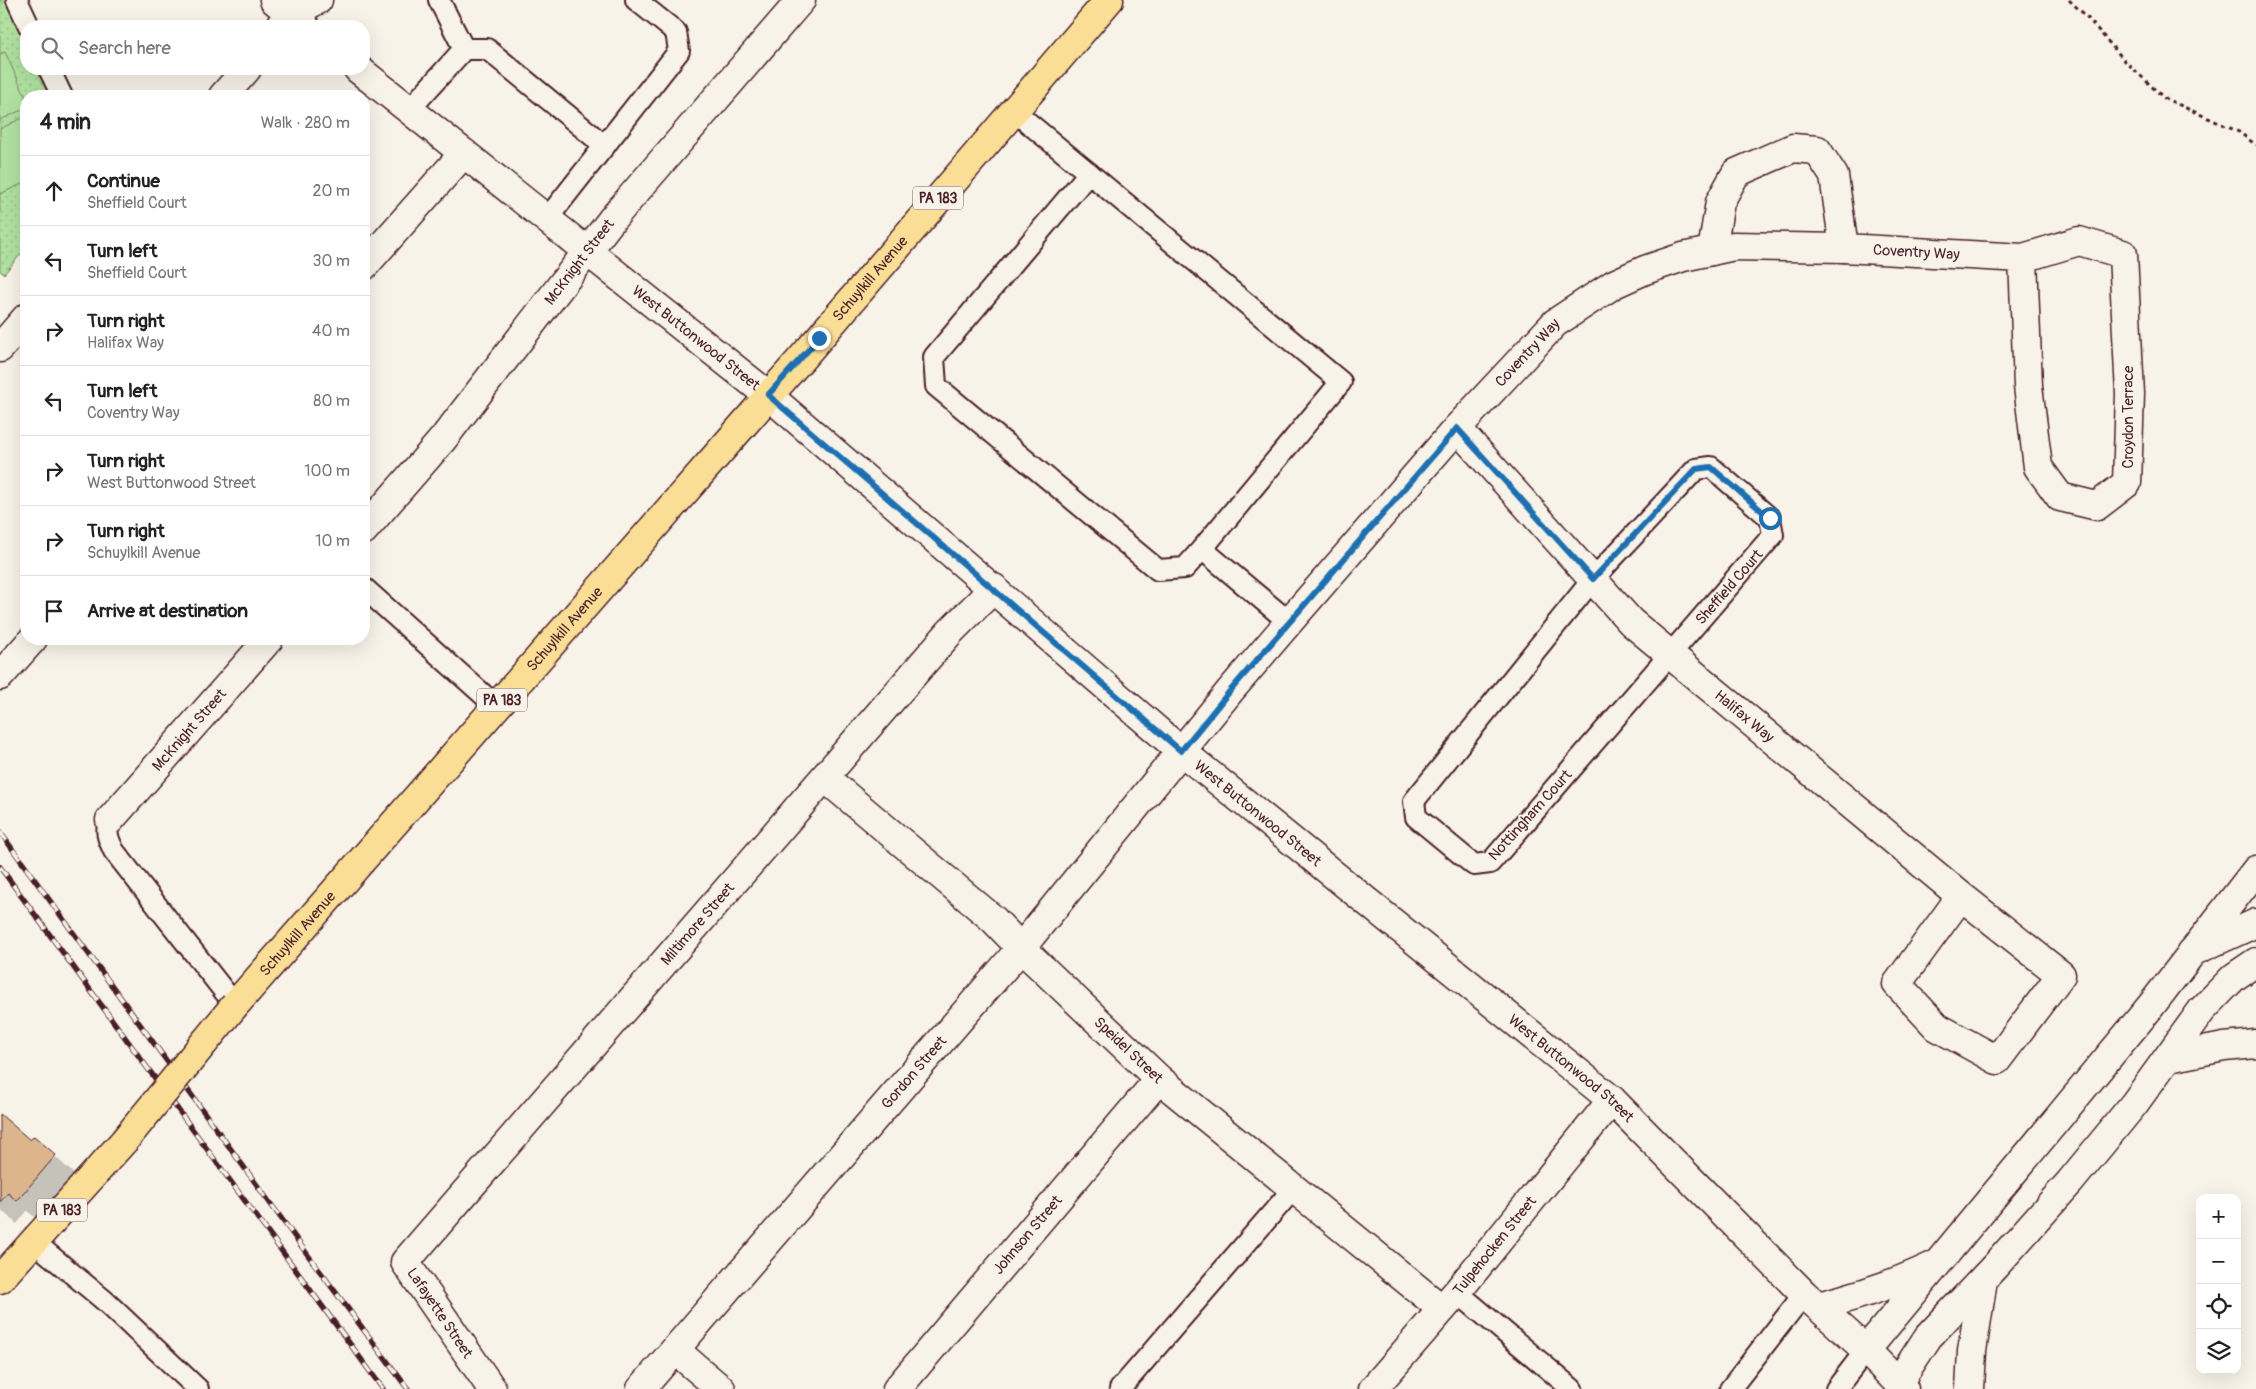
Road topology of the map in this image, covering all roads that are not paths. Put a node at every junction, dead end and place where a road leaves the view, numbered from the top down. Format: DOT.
graph roads {
  1 [pos="17,0"];
  2 [pos="318,0"];
  3 [pos="439,0"];
  4 [pos="636,0"];
  5 [pos="801,0"];
  6 [pos="1109,0"];
  7 [pos="287,17"];
  8 [pos="26,20"];
  9 [pos="464,49"];
  10 [pos="52,75"];
  11 [pos="242,75"];
  12 [pos="365,75"];
  13 [pos="59,90"];
  14 [pos="228,90"];
  15 [pos="409,110"];
  16 [pos="1014,111"];
  17 [pos="605,146"];
  18 [pos="464,153"];
  19 [pos="1089,173"];
  20 [pos="547,219"];
  21 [pos="1844,248"];
  22 [pos="588,251"];
  23 [pos="1712,251"];
  24 [pos="2023,258"];
  25 [pos="370,259"];
  26 [pos="768,395"];
  27 [pos="1457,428"];
  28 [pos="370,523"];
  29 [pos="1202,549"];
  30 [pos="1593,579"];
  31 [pos="994,588"];
  32 [pos="370,593"];
  33 [pos="1289,622"];
  34 [pos="28,645"];
  35 [pos="263,645"];
  36 [pos="1671,655"];
  37 [pos="0,676"];
  38 [pos="496,706"];
  39 [pos="1181,751"];
  40 [pos="825,778"];
  41 [pos="110,820"];
  42 [pos="2256,870"];
  43 [pos="1961,896"];
  44 [pos="2256,923"];
  45 [pos="1021,948"];
  46 [pos="2192,952"];
  47 [pos="2256,962"];
  48 [pos="235,1005"];
  49 [pos="2256,1044"];
  50 [pos="2168,1058"];
  51 [pos="1159,1079"];
  52 [pos="1612,1100"];
  53 [pos="1294,1188"];
  54 [pos="34,1242"];
  55 [pos="405,1262"];
  56 [pos="1938,1263"];
  57 [pos="0,1279"];
  58 [pos="1983,1280"];
  59 [pos="1450,1300"];
  60 [pos="1811,1300"];
  61 [pos="675,1350"];
  62 [pos="1866,1350"];
  63 [pos="1899,1387"];
  64 [pos="198,1389"];
  65 [pos="492,1389"];
  66 [pos="641,1389"];
  67 [pos="721,1389"];
  68 [pos="897,1389"];
  69 [pos="1120,1389"];
  70 [pos="1373,1389"];
  71 [pos="1572,1389"];
  72 [pos="1730,1389"];
  73 [pos="1836,1389"];
  74 [pos="1970,1389"];
  1 -- 8 [label="lane"];
  2 -- 7 [label="street"];
  3 -- 9 [label="lane"];
  4 -- 17 [label="lane"];
  5 -- 22 [label="street, McKnight Street"];
  6 -- 16 [label="main road, Schuylkill Avenue / PA 183"];
  9 -- 15 [label="lane"];
  9 -- 17 [label="lane"];
  10 -- 13 [label="lane"];
  11 -- 14 [label="street"];
  12 -- 15 [label="street, West Buttonwood Street"];
  15 -- 18 [label="street, West Buttonwood Street"];
  16 -- 19 [label="lane"];
  16 -- 26 [label="main road, Schuylkill Avenue / PA 183"];
  17 -- 20 [label="lane"];
  18 -- 20 [label="street, West Buttonwood Street"];
  18 -- 25 [label="street"];
  19 -- 29 [label="lane"];
  19 -- 29 [label="lane"];
  20 -- 22 [label="street, West Buttonwood Street"];
  21 -- 23 [label="street, Coventry Way"];
  21 -- 23 [label="street"];
  21 -- 24 [label="street, Coventry Way"];
  22 -- 26 [label="street, West Buttonwood Street"];
  22 -- 28 [label="street, McKnight Street"];
  23 -- 27 [label="street, Coventry Way"];
  24 -- 24 [label="street, Croydon Terrace"];
  26 -- 31 [label="street, West Buttonwood Street"];
  26 -- 38 [label="main road, Schuylkill Avenue / PA 183"];
  27 -- 30 [label="street, Halifax Way"];
  27 -- 33 [label="street, Coventry Way"];
  29 -- 33 [label="lane"];
  30 -- 36 [label="street, Halifax Way"];
  30 -- 36 [label="lane, Sheffield Court"];
  30 -- 36 [label="lane, Nottingham Court"];
  31 -- 39 [label="street, West Buttonwood Street"];
  31 -- 40 [label="street, Miltimore Street"];
  32 -- 38 [label="lane"];
  33 -- 39 [label="street, Coventry Way"];
  34 -- 37 [label="street"];
  35 -- 41 [label="street, McKnight Street"];
  36 -- 43 [label="street, Halifax Way"];
  38 -- 48 [label="main road, Schuylkill Avenue / PA 183"];
  39 -- 45 [label="street, Gordon Street"];
  39 -- 52 [label="street, West Buttonwood Street"];
  40 -- 45 [label="street, Speidel Street"];
  40 -- 55 [label="street, Miltimore Street"];
  41 -- 48 [label="lane"];
  42 -- 46 [label="street"];
  43 -- 43 [label="street, Halifax Way"];
  44 -- 46 [label="street"];
  45 -- 51 [label="street, Speidel Street"];
  45 -- 61 [label="street, Gordon Street"];
  46 -- 56 [label="street"];
  47 -- 50 [label="street"];
  48 -- 54 [label="main road, Schuylkill Avenue / PA 183, bridge"];
  49 -- 50 [label="street"];
  50 -- 58 [label="street"];
  51 -- 53 [label="street, Speidel Street"];
  51 -- 68 [label="street, Johnson Street"];
  52 -- 59 [label="street, Tulpehocken Street"];
  52 -- 60 [label="street, West Buttonwood Street"];
  53 -- 59 [label="street, Speidel Street"];
  53 -- 69 [label="lane"];
  54 -- 57 [label="main road, Schuylkill Avenue / PA 183"];
  54 -- 64 [label="lane"];
  55 -- 65 [label="street, Lafayette Street"];
  56 -- 60 [label="street"];
  56 -- 62 [label="street"];
  58 -- 63 [label="street"];
  58 -- 74 [label="street"];
  59 -- 70 [label="street, Tulpehocken Street"];
  59 -- 71 [label="lane"];
  60 -- 62 [label="street, West Buttonwood Street"];
  60 -- 72 [label="lane"];
  61 -- 66 [label="street, Gordon Street"];
  61 -- 67 [label="street"];
  62 -- 63 [label="street, West Buttonwood Street"];
  62 -- 73 [label="lane"];
}
